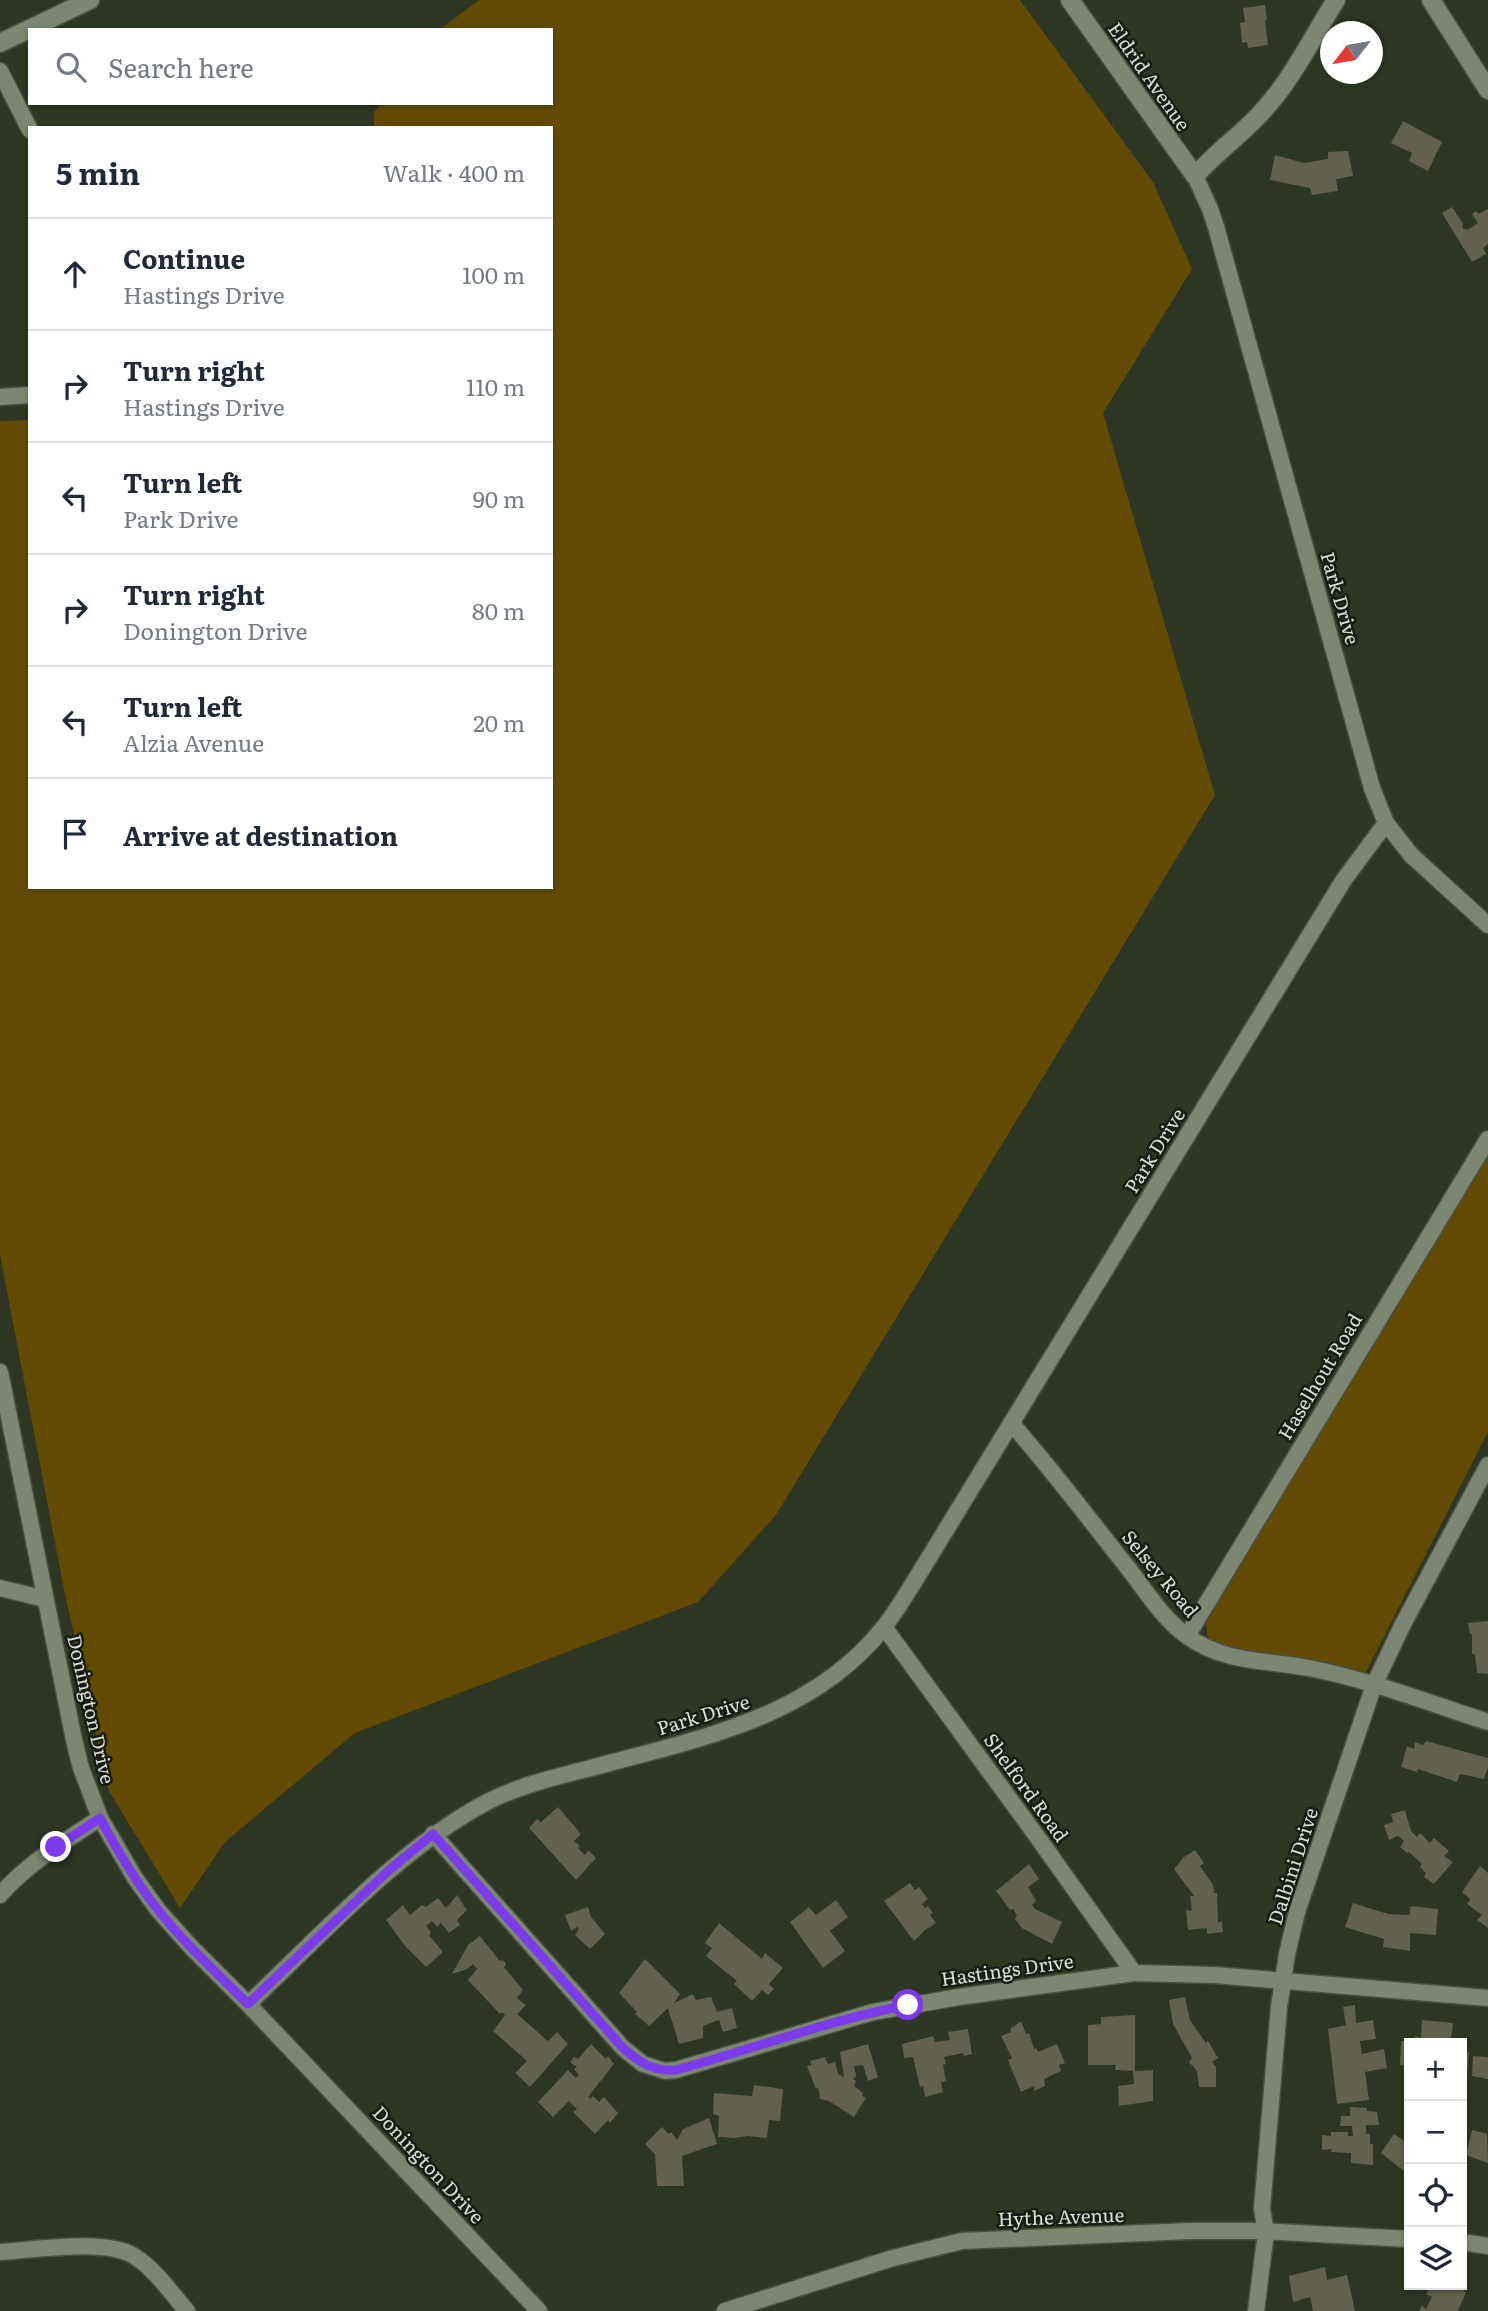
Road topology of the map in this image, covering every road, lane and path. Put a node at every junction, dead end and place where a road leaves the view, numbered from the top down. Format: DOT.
graph roads {
  1 [pos="90,0"];
  2 [pos="1070,0"];
  3 [pos="1336,0"];
  4 [pos="1431,0"];
  5 [pos="31,28"];
  6 [pos="28,30"];
  7 [pos="0,43"];
  8 [pos="0,71"];
  9 [pos="1488,90"];
  10 [pos="28,126"];
  11 [pos="1195,176"];
  12 [pos="28,396"];
  13 [pos="0,397"];
  14 [pos="1386,823"];
  15 [pos="1488,925"];
  16 [pos="1488,1139"];
  17 [pos="0,1372"];
  18 [pos="1011,1423"];
  19 [pos="1488,1465"];
  20 [pos="0,1588"];
  21 [pos="46,1599"];
  22 [pos="884,1627"];
  23 [pos="1186,1636"];
  24 [pos="1374,1685"];
  25 [pos="1488,1722"];
  26 [pos="100,1818"];
  27 [pos="433,1834"];
  28 [pos="0,1895"];
  29 [pos="1134,1973"];
  30 [pos="1283,1981"];
  31 [pos="1488,1998"];
  32 [pos="248,2004"];
  33 [pos="1266,2232"];
  34 [pos="1404,2239"];
  35 [pos="1467,2243"];
  36 [pos="1488,2246"];
  37 [pos="0,2252"];
  38 [pos="187,2311"];
  39 [pos="539,2311"];
  40 [pos="725,2311"];
  41 [pos="1256,2311"];
  1 -- 5 [label="street"];
  2 -- 11 [label="street, Eldrid Avenue"];
  3 -- 11 [label="street"];
  4 -- 9 [label="street"];
  6 -- 7 [label="street"];
  8 -- 10 [label="street"];
  11 -- 14 [label="street, Park Drive"];
  12 -- 13 [label="street"];
  14 -- 15 [label="street"];
  14 -- 18 [label="street, Park Drive"];
  16 -- 23 [label="street, Haselhout Road"];
  17 -- 21 [label="street, Donington Drive"];
  18 -- 22 [label="street, Park Drive"];
  18 -- 23 [label="street, Selsey Road"];
  19 -- 24 [label="street, Dalbini Drive"];
  20 -- 21 [label="street"];
  21 -- 26 [label="street, Donington Drive"];
  22 -- 27 [label="street, Park Drive"];
  22 -- 29 [label="street, Shelford Road"];
  23 -- 24 [label="street, Selsey Road"];
  24 -- 25 [label="street, Selsey Road"];
  24 -- 30 [label="street, Dalbini Drive"];
  26 -- 28 [label="street"];
  26 -- 32 [label="street, Donington Drive"];
  27 -- 29 [label="street, Hastings Drive"];
  27 -- 32 [label="street, Park Drive"];
  29 -- 30 [label="street, Hastings Drive"];
  30 -- 31 [label="street, Hastings Drive"];
  30 -- 33 [label="street, Dalbini Drive"];
  32 -- 39 [label="street, Donington Drive"];
  33 -- 34 [label="street, Hythe Avenue"];
  33 -- 40 [label="street, Hythe Avenue"];
  33 -- 41 [label="street, Dalbini Drive"];
  35 -- 36 [label="street"];
  37 -- 38 [label="street"];
}
